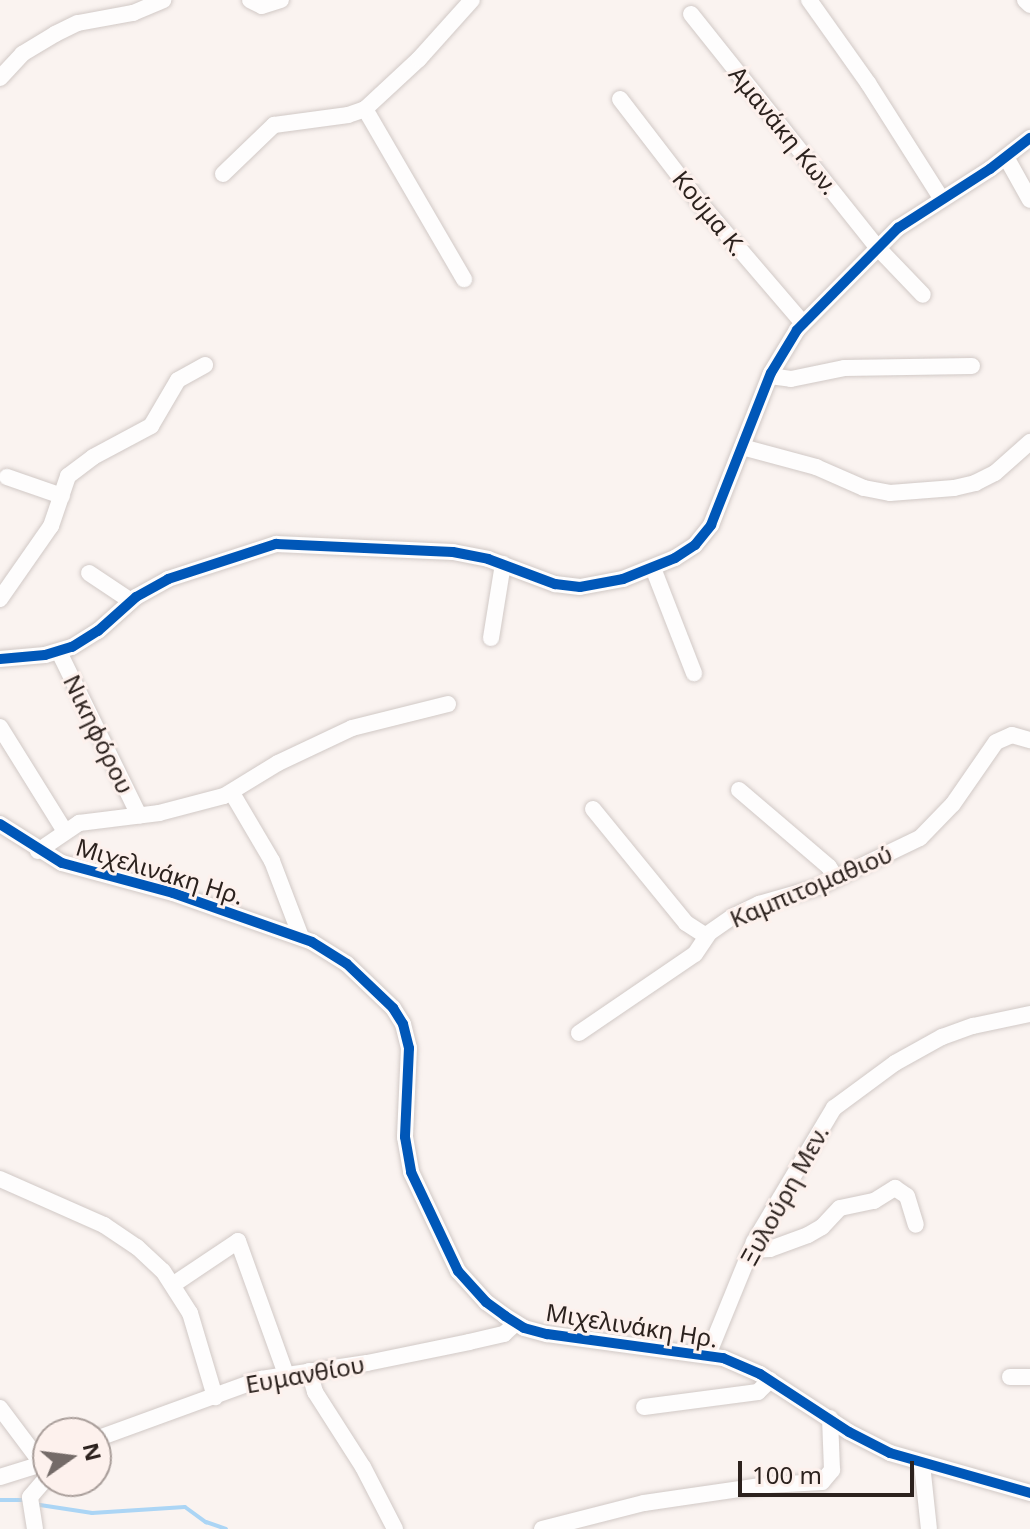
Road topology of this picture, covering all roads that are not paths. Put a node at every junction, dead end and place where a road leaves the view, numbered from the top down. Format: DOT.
graph roads {
  1 [pos="163,0"];
  2 [pos="250,0"];
  3 [pos="281,0"];
  4 [pos="472,0"];
  5 [pos="809,0"];
  6 [pos="1025,0"];
  7 [pos="1030,5"];
  8 [pos="691,14"];
  9 [pos="0,78"];
  10 [pos="620,99"];
  11 [pos="365,109"];
  12 [pos="1030,138"];
  13 [pos="1006,157"];
  14 [pos="223,174"];
  15 [pos="941,198"];
  16 [pos="1030,200"];
  17 [pos="877,247"];
  18 [pos="464,279"];
  19 [pos="923,295"];
  20 [pos="803,323"];
  21 [pos="205,365"];
  22 [pos="972,366"];
  23 [pos="770,376"];
  24 [pos="1030,442"];
  25 [pos="742,447"];
  26 [pos="7,477"];
  27 [pos="62,496"];
  28 [pos="503,564"];
  29 [pos="653,568"];
  30 [pos="89,573"];
  31 [pos="0,599"];
  32 [pos="131,601"];
  33 [pos="491,638"];
  34 [pos="59,652"];
  35 [pos="0,659"];
  36 [pos="694,673"];
  37 [pos="448,704"];
  38 [pos="0,727"];
  39 [pos="1030,740"];
  40 [pos="739,790"];
  41 [pos="232,793"];
  42 [pos="593,809"];
  43 [pos="139,815"];
  44 [pos="0,824"];
  45 [pos="64,830"];
  46 [pos="38,851"];
  47 [pos="836,878"];
  48 [pos="706,936"];
  49 [pos="301,937"];
  50 [pos="1030,1014"];
  51 [pos="579,1033"];
  52 [pos="0,1179"];
  53 [pos="916,1225"];
  54 [pos="751,1250"];
  55 [pos="174,1284"];
  56 [pos="516,1323"];
  57 [pos="708,1355"];
  58 [pos="309,1371"];
  59 [pos="286,1374"];
  60 [pos="1010,1377"];
  61 [pos="1030,1377"];
  62 [pos="770,1380"];
  63 [pos="215,1397"];
  64 [pos="644,1407"];
  65 [pos="0,1408"];
  66 [pos="830,1418"];
  67 [pos="112,1433"];
  68 [pos="32,1449"];
  69 [pos="922,1464"];
  70 [pos="32,1470"];
  71 [pos="0,1477"];
  72 [pos="32,1493"];
  73 [pos="1030,1493"];
  74 [pos="35,1529"];
  75 [pos="395,1529"];
  76 [pos="542,1529"];
  77 [pos="929,1529"];
  1 -- 9 [label="street"];
  2 -- 3 [label="street"];
  4 -- 11 [label="street"];
  5 -- 15 [label="street"];
  6 -- 7 [label="street"];
  8 -- 17 [label="street, Αμανάκη Κων."];
  10 -- 20 [label="street, Κούμα Κ."];
  11 -- 14 [label="street"];
  11 -- 18 [label="street"];
  12 -- 13 [label="street"];
  13 -- 15 [label="street"];
  13 -- 16 [label="street"];
  15 -- 17 [label="street"];
  17 -- 19 [label="street, Αμανάκη Κων."];
  17 -- 20 [label="street"];
  20 -- 23 [label="street"];
  21 -- 27 [label="street"];
  22 -- 23 [label="street"];
  23 -- 25 [label="street"];
  24 -- 25 [label="street"];
  25 -- 29 [label="street"];
  26 -- 27 [label="street"];
  27 -- 31 [label="street"];
  28 -- 29 [label="street"];
  28 -- 32 [label="street"];
  28 -- 33 [label="street"];
  29 -- 36 [label="street"];
  30 -- 32 [label="street"];
  32 -- 34 [label="street"];
  34 -- 35 [label="street"];
  34 -- 43 [label="street, Νικηφόρου"];
  37 -- 41 [label="street"];
  38 -- 45 [label="street"];
  39 -- 47 [label="street, Καμπιτομαθιού"];
  40 -- 47 [label="street"];
  41 -- 43 [label="street"];
  41 -- 49 [label="street"];
  42 -- 48 [label="street"];
  43 -- 45 [label="street"];
  44 -- 46 [label="street, Μιχελινάκη Ηρ."];
  45 -- 46 [label="street"];
  46 -- 49 [label="street, Μιχελινάκη Ηρ."];
  47 -- 48 [label="street, Καμπιτομαθιού"];
  48 -- 51 [label="street, Καμπιτομαθιού"];
  49 -- 56 [label="street, Μιχελινάκη Ηρ."];
  50 -- 54 [label="street, Ξυλούρη Μεν."];
  52 -- 55 [label="street"];
  53 -- 54 [label="street"];
  54 -- 57 [label="street, Ξυλούρη Μεν."];
  55 -- 59 [label="street"];
  55 -- 63 [label="street"];
  56 -- 57 [label="street, Μιχελινάκη Ηρ."];
  56 -- 58 [label="street, Ευμανθίου"];
  57 -- 62 [label="street, Μιχελινάκη Ηρ."];
  58 -- 59 [label="street, Ευμανθίου"];
  58 -- 75 [label="street"];
  59 -- 63 [label="street, Ευμανθίου"];
  60 -- 61 [label="street"];
  62 -- 64 [label="street"];
  62 -- 66 [label="street, Μιχελινάκη Ηρ."];
  63 -- 67 [label="street, Ευμανθίου"];
  65 -- 68 [label="street"];
  66 -- 69 [label="street, Μιχελινάκη Ηρ."];
  66 -- 76 [label="street"];
  69 -- 73 [label="street, Μιχελινάκη Ηρ."];
  69 -- 77 [label="street"];
  70 -- 71 [label="street"];
  72 -- 74 [label="street"];
}
